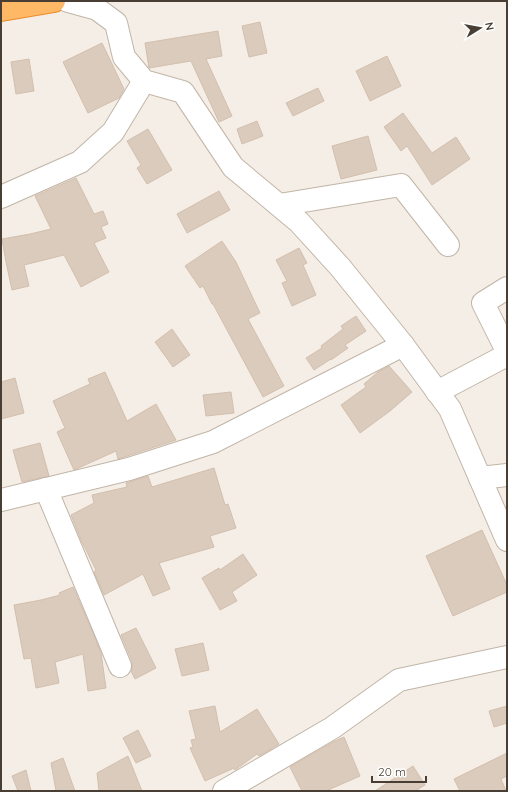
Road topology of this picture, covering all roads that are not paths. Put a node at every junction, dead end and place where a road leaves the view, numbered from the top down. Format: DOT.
graph roads {
  1 [pos="54,1"];
  2 [pos="68,1"];
  3 [pos="1,10"];
  4 [pos="144,81"];
  5 [pos="1,197"];
  6 [pos="279,205"];
  7 [pos="448,245"];
  8 [pos="507,288"];
  9 [pos="403,345"];
  10 [pos="507,350"];
  11 [pos="507,354"];
  12 [pos="437,392"];
  13 [pos="507,476"];
  14 [pos="480,478"];
  15 [pos="46,489"];
  16 [pos="1,500"];
  17 [pos="507,540"];
  18 [pos="507,657"];
  19 [pos="120,666"];
  20 [pos="224,791"];
  1 -- 3 [label="highway"];
  2 -- 4 [label="street"];
  4 -- 5 [label="street"];
  4 -- 6 [label="street"];
  6 -- 7 [label="street"];
  6 -- 9 [label="street"];
  8 -- 10 [label="street"];
  9 -- 12 [label="street"];
  9 -- 15 [label="street"];
  11 -- 12 [label="street"];
  12 -- 14 [label="street"];
  13 -- 14 [label="street"];
  14 -- 17 [label="street"];
  15 -- 16 [label="street"];
  15 -- 19 [label="street"];
  18 -- 20 [label="street"];
}
